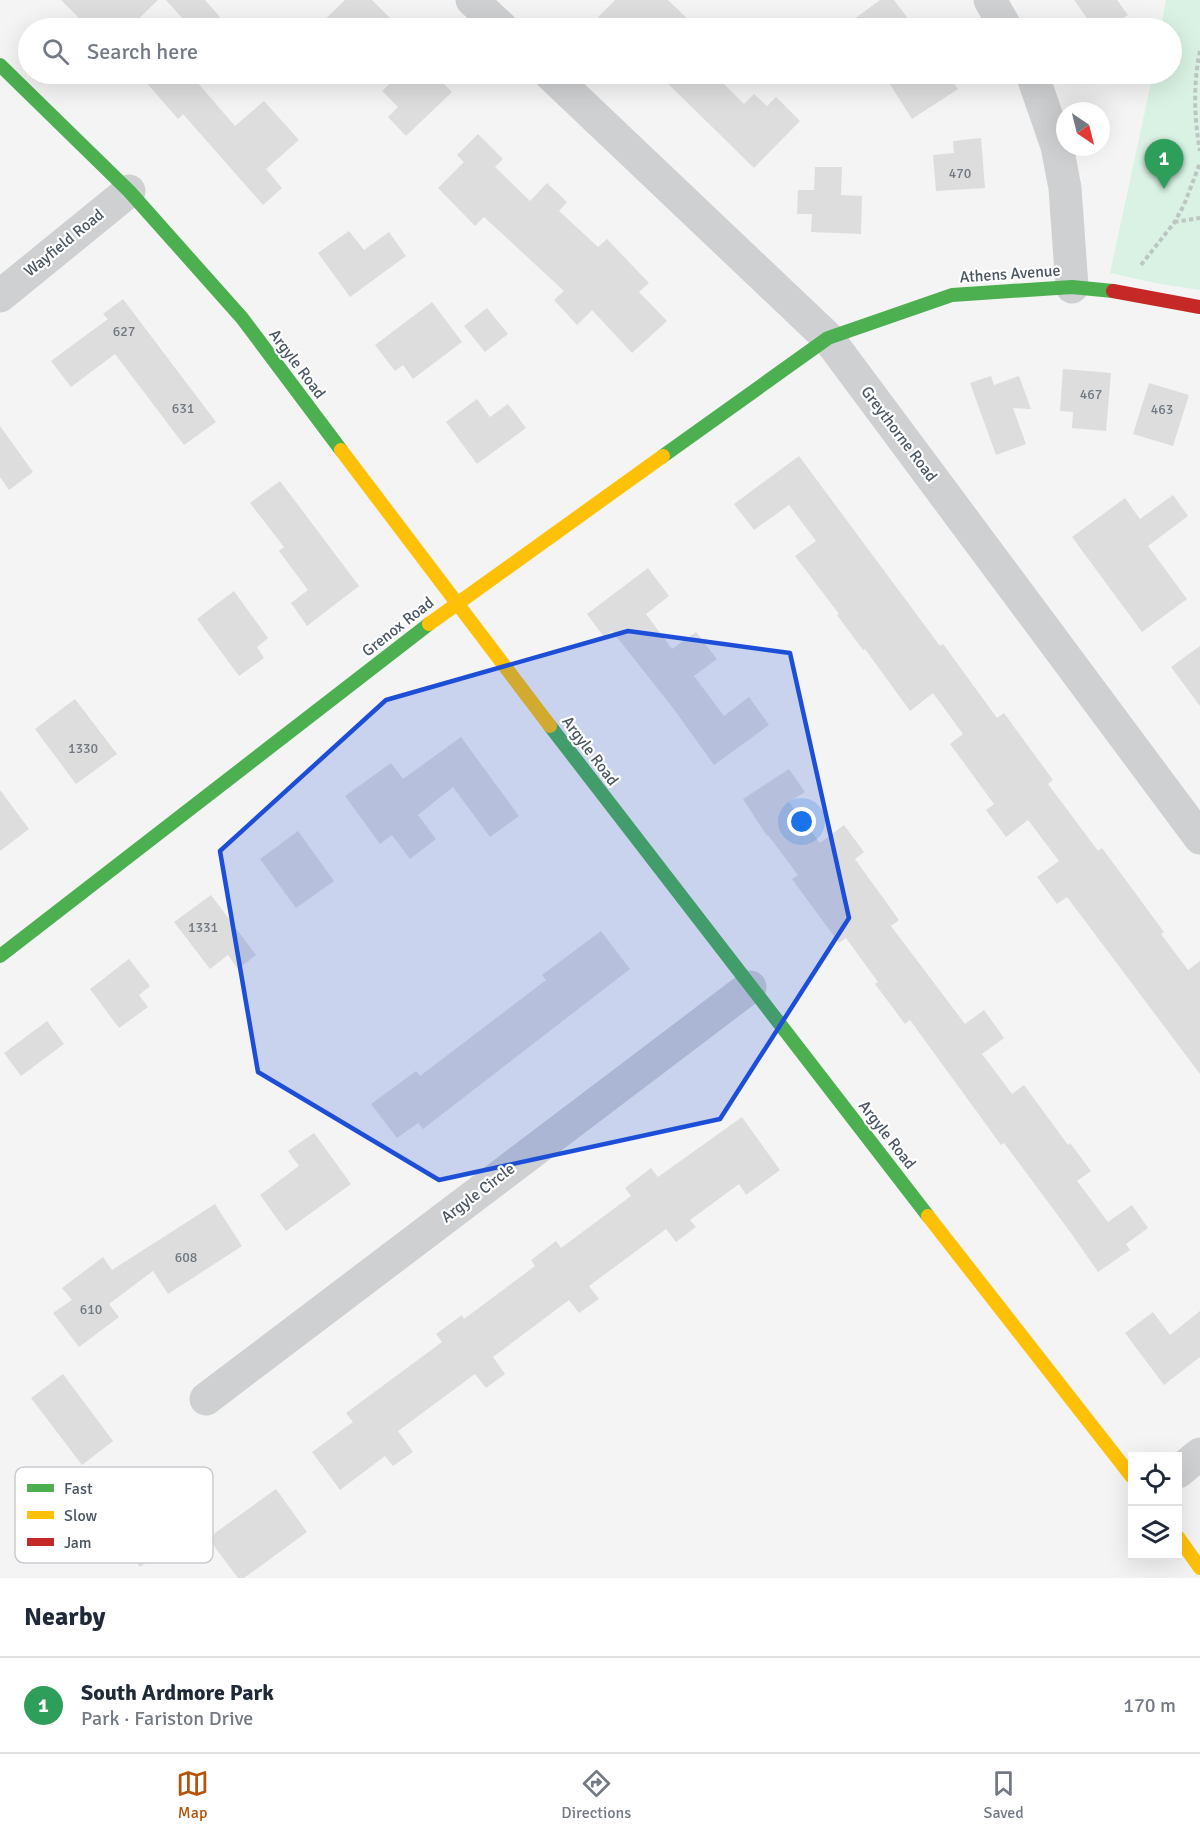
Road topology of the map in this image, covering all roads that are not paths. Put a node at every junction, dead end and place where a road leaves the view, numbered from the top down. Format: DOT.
graph roads {
  1 [pos="472,0"];
  2 [pos="990,0"];
  3 [pos="491,18"];
  4 [pos="1000,18"];
  5 [pos="0,65"];
  6 [pos="18,83"];
  7 [pos="19,84"];
  8 [pos="561,84"];
  9 [pos="1035,84"];
  10 [pos="129,191"];
  11 [pos="1072,287"];
  12 [pos="0,296"];
  13 [pos="1200,307"];
  14 [pos="828,338"];
  15 [pos="456,603"];
  16 [pos="1200,838"];
  17 [pos="0,956"];
  18 [pos="750,987"];
  19 [pos="206,1399"];
  20 [pos="1200,1454"];
  21 [pos="1182,1469"];
  22 [pos="1128,1472"];
  23 [pos="1182,1543"];
  24 [pos="1200,1568"];
  1 -- 3 [label="street"];
  2 -- 4 [label="street"];
  5 -- 6 [label="street, Argyle Road"];
  7 -- 10 [label="street, Argyle Road"];
  8 -- 14 [label="street, Greythorne Road"];
  9 -- 11 [label="street"];
  10 -- 12 [label="street, Wayfield Road"];
  10 -- 15 [label="street, Argyle Road"];
  11 -- 13 [label="street, Athens Avenue"];
  11 -- 14 [label="street, Athens Avenue"];
  14 -- 15 [label="street, Grenox Road"];
  14 -- 16 [label="street, Greythorne Road"];
  15 -- 17 [label="street, Grenox Road"];
  15 -- 18 [label="street, Argyle Road"];
  18 -- 19 [label="street, Argyle Circle"];
  18 -- 22 [label="street, Argyle Road"];
  20 -- 21 [label="street"];
  23 -- 24 [label="street"];
}
